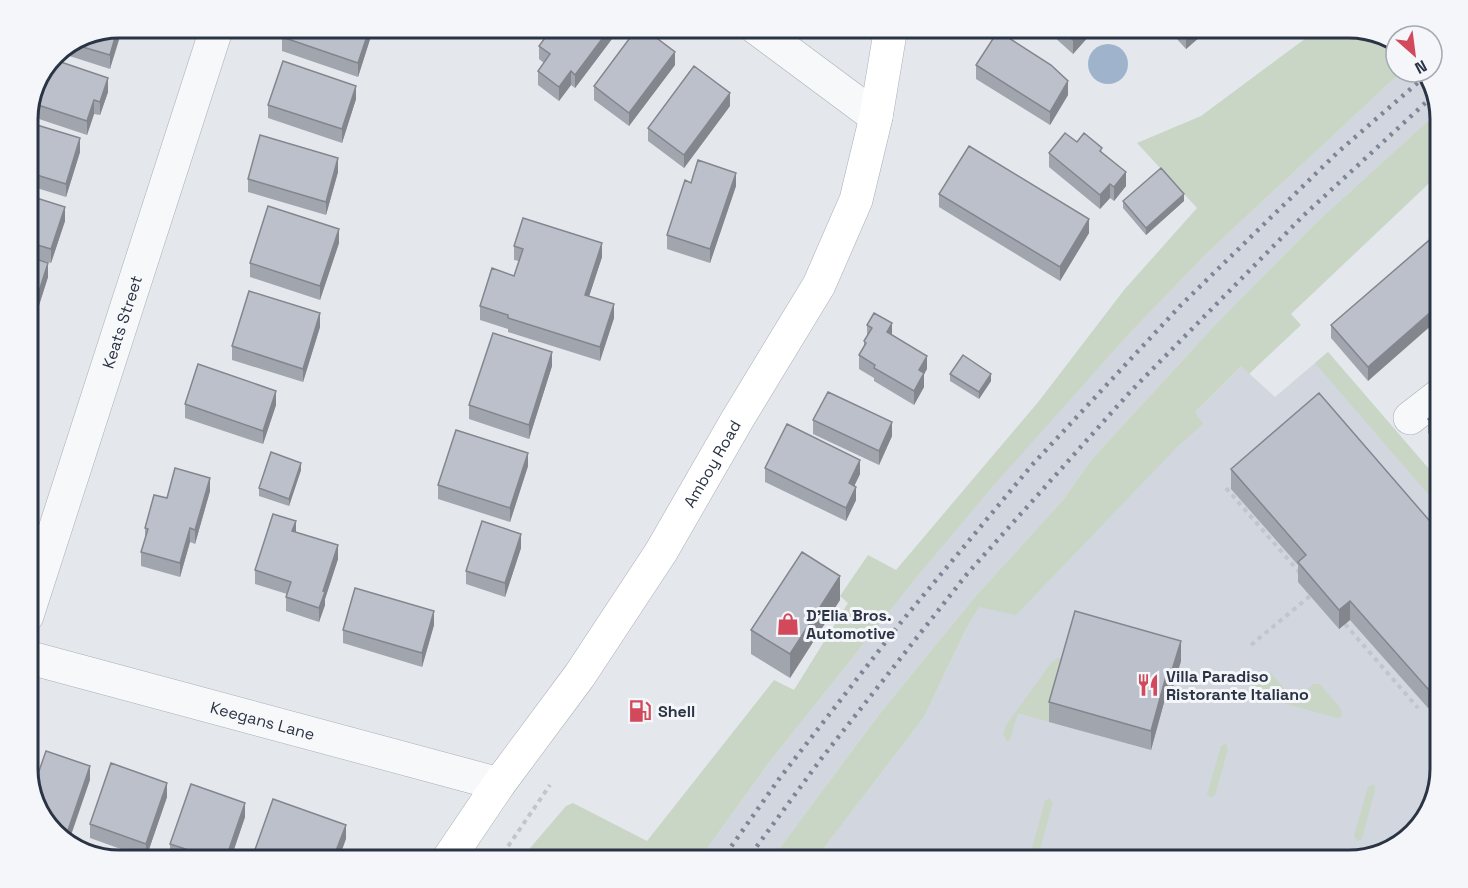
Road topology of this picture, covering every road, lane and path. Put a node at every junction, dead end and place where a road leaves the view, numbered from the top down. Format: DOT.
graph roads {
  1 [pos="213,38"];
  2 [pos="770,38"];
  3 [pos="889,38"];
  4 [pos="876,117"];
  5 [pos="1430,403"];
  6 [pos="1410,418"];
  7 [pos="1226,488"];
  8 [pos="1304,577"];
  9 [pos="38,582"];
  10 [pos="1310,596"];
  11 [pos="1345,624"];
  12 [pos="1251,645"];
  13 [pos="38,660"];
  14 [pos="1418,708"];
  15 [pos="499,784"];
  16 [pos="550,785"];
  17 [pos="454,850"];
  18 [pos="506,850"];
  1 -- 9 [label="street, Keats Street"];
  2 -- 4 [label="street"];
  3 -- 4 [label="main road, Amboy Road"];
  4 -- 15 [label="main road, Amboy Road"];
  5 -- 6 [label="street"];
  7 -- 8 [label="path"];
  10 -- 12 [label="path"];
  11 -- 14 [label="path"];
  13 -- 15 [label="street, Keegans Lane"];
  15 -- 17 [label="main road, Amboy Road"];
  16 -- 18 [label="path"];
}
